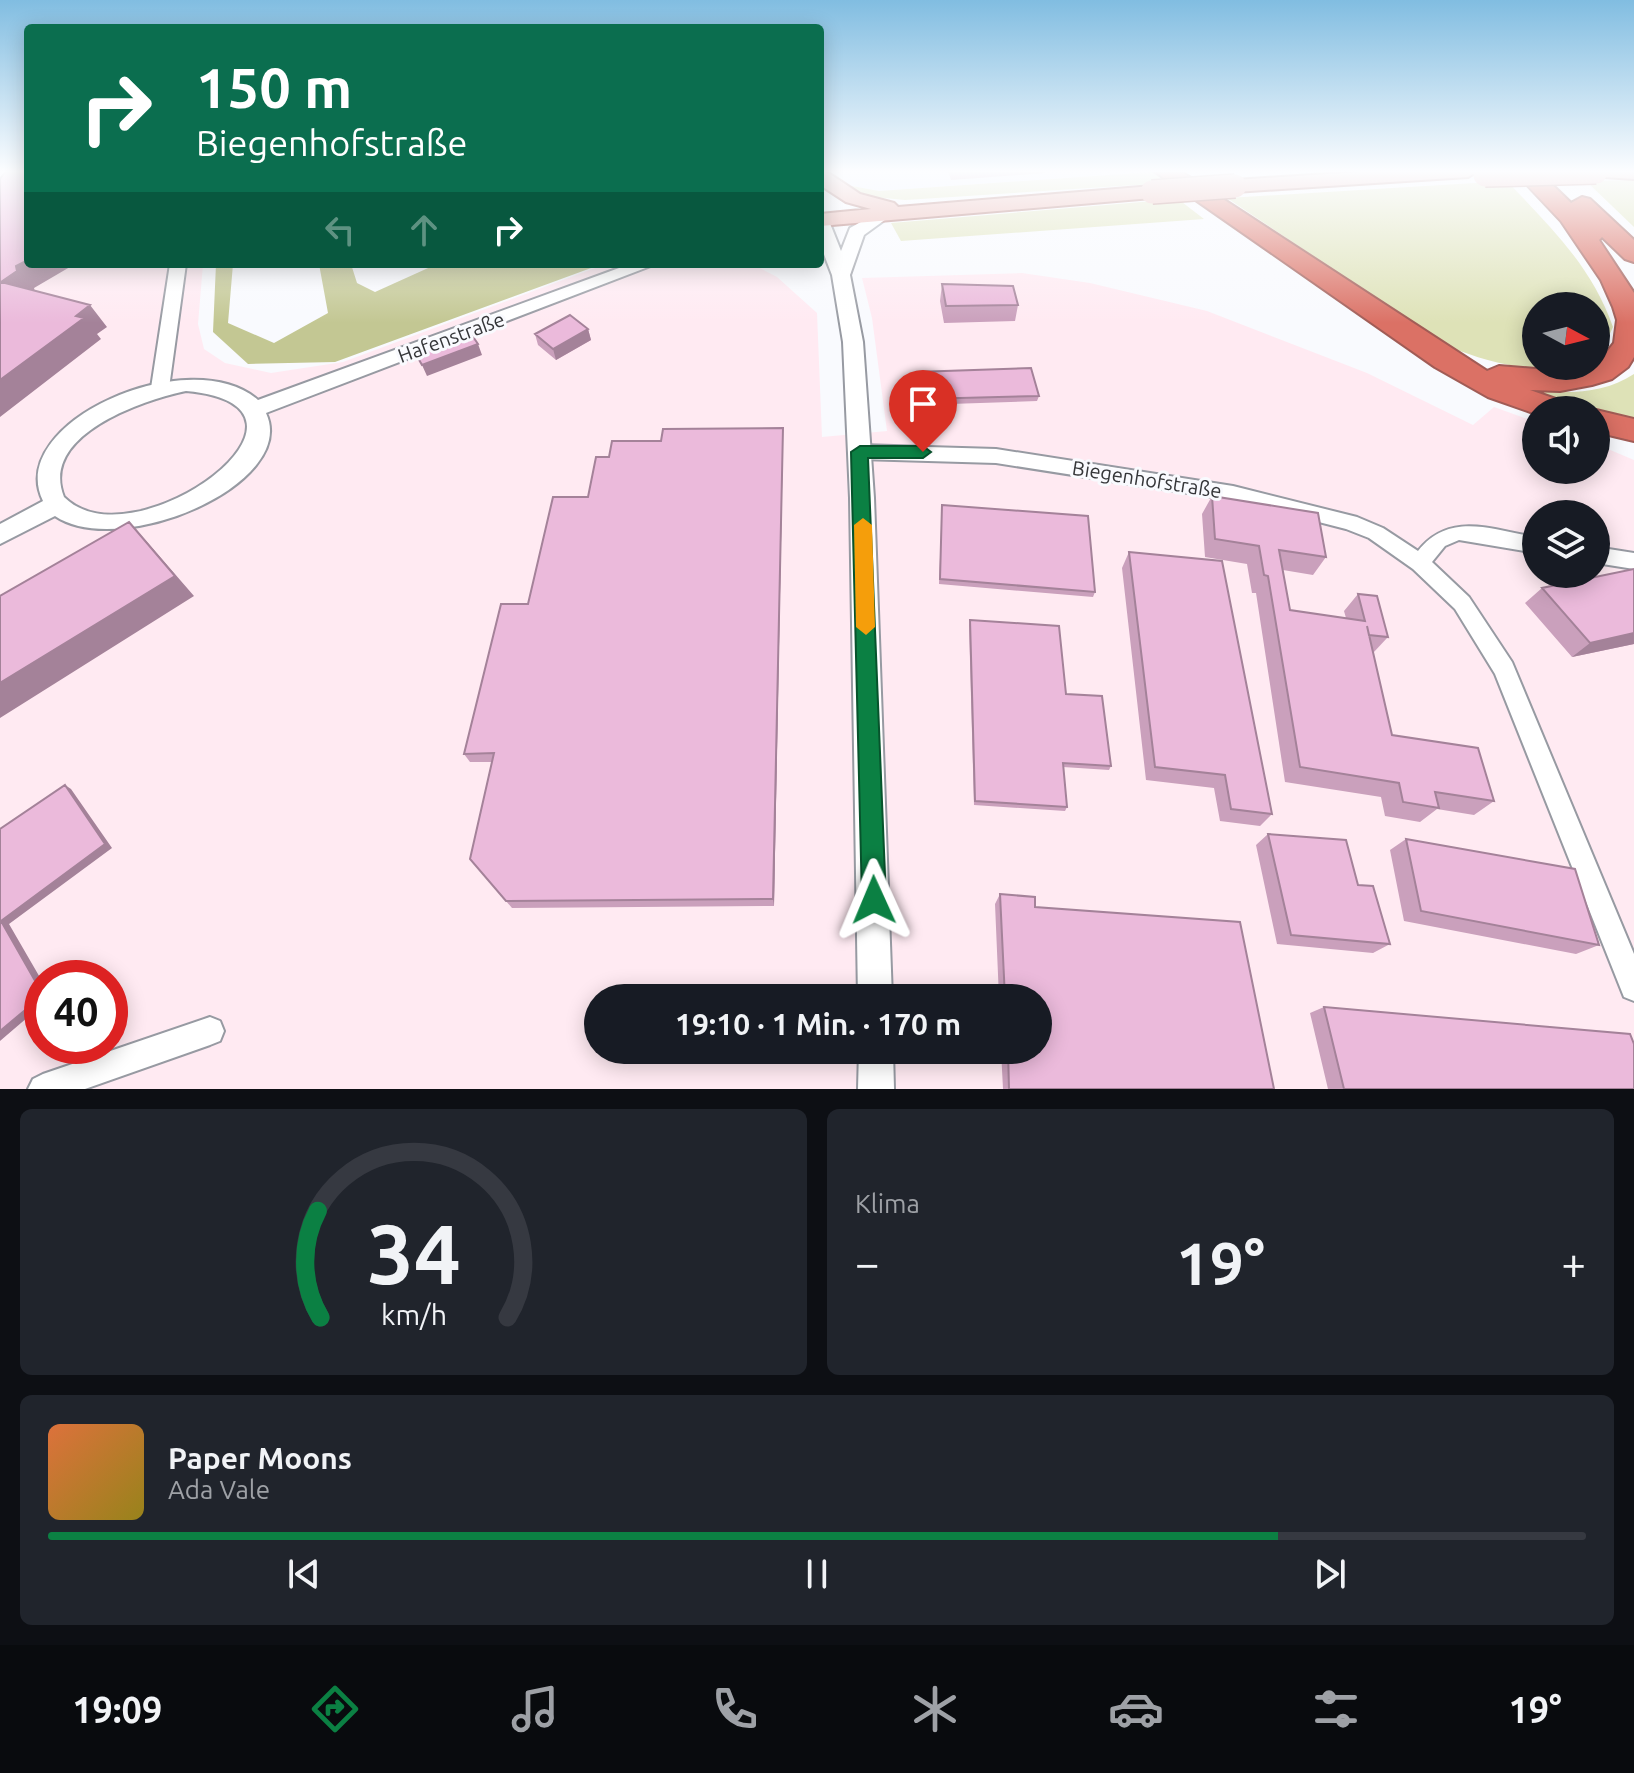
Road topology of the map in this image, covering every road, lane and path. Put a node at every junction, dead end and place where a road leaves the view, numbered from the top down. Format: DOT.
graph roads {
  1 [pos="872,222"];
  2 [pos="1222,222"];
  3 [pos="1574,222"];
  4 [pos="1575,222"];
  5 [pos="1601,222"];
  6 [pos="824,232"];
  7 [pos="1634,254"];
  8 [pos="824,265"];
  9 [pos="177,268"];
  10 [pos="636,268"];
  11 [pos="1634,278"];
  12 [pos="842,282"];
  13 [pos="1445,360"];
  14 [pos="160,388"];
  15 [pos="1522,398"];
  16 [pos="256,409"];
  17 [pos="1610,424"];
  18 [pos="1634,430"];
  19 [pos="860,452"];
  20 [pos="56,505"];
  21 [pos="0,535"];
  22 [pos="1522,543"];
  23 [pos="1610,557"];
  24 [pos="1634,561"];
  25 [pos="1420,563"];
  26 [pos="875,984"];
  27 [pos="1634,987"];
  28 [pos="210,1031"];
  29 [pos="876,1064"];
  30 [pos="43,1089"];
  31 [pos="876,1089"];
  1 -- 12 [label="street"];
  2 -- 13 [label="highway"];
  3 -- 13 [label="highway"];
  4 -- 11 [label="highway"];
  5 -- 7 [label="highway"];
  6 -- 12 [label="street"];
  8 -- 12 [label="street"];
  9 -- 14 [label="street"];
  10 -- 16 [label="street, Hafenstraße"];
  12 -- 19 [label="street"];
  13 -- 15 [label="highway"];
  14 -- 16 [label="street"];
  14 -- 20 [label="street"];
  16 -- 20 [label="street"];
  17 -- 18 [label="highway"];
  19 -- 25 [label="street, Biegenhofstraße"];
  19 -- 26 [label="street"];
  20 -- 21 [label="street"];
  22 -- 25 [label="street"];
  23 -- 24 [label="street"];
  25 -- 27 [label="street, Biegenhofstraße"];
  28 -- 30 [label="street"];
  29 -- 31 [label="street"];
}
